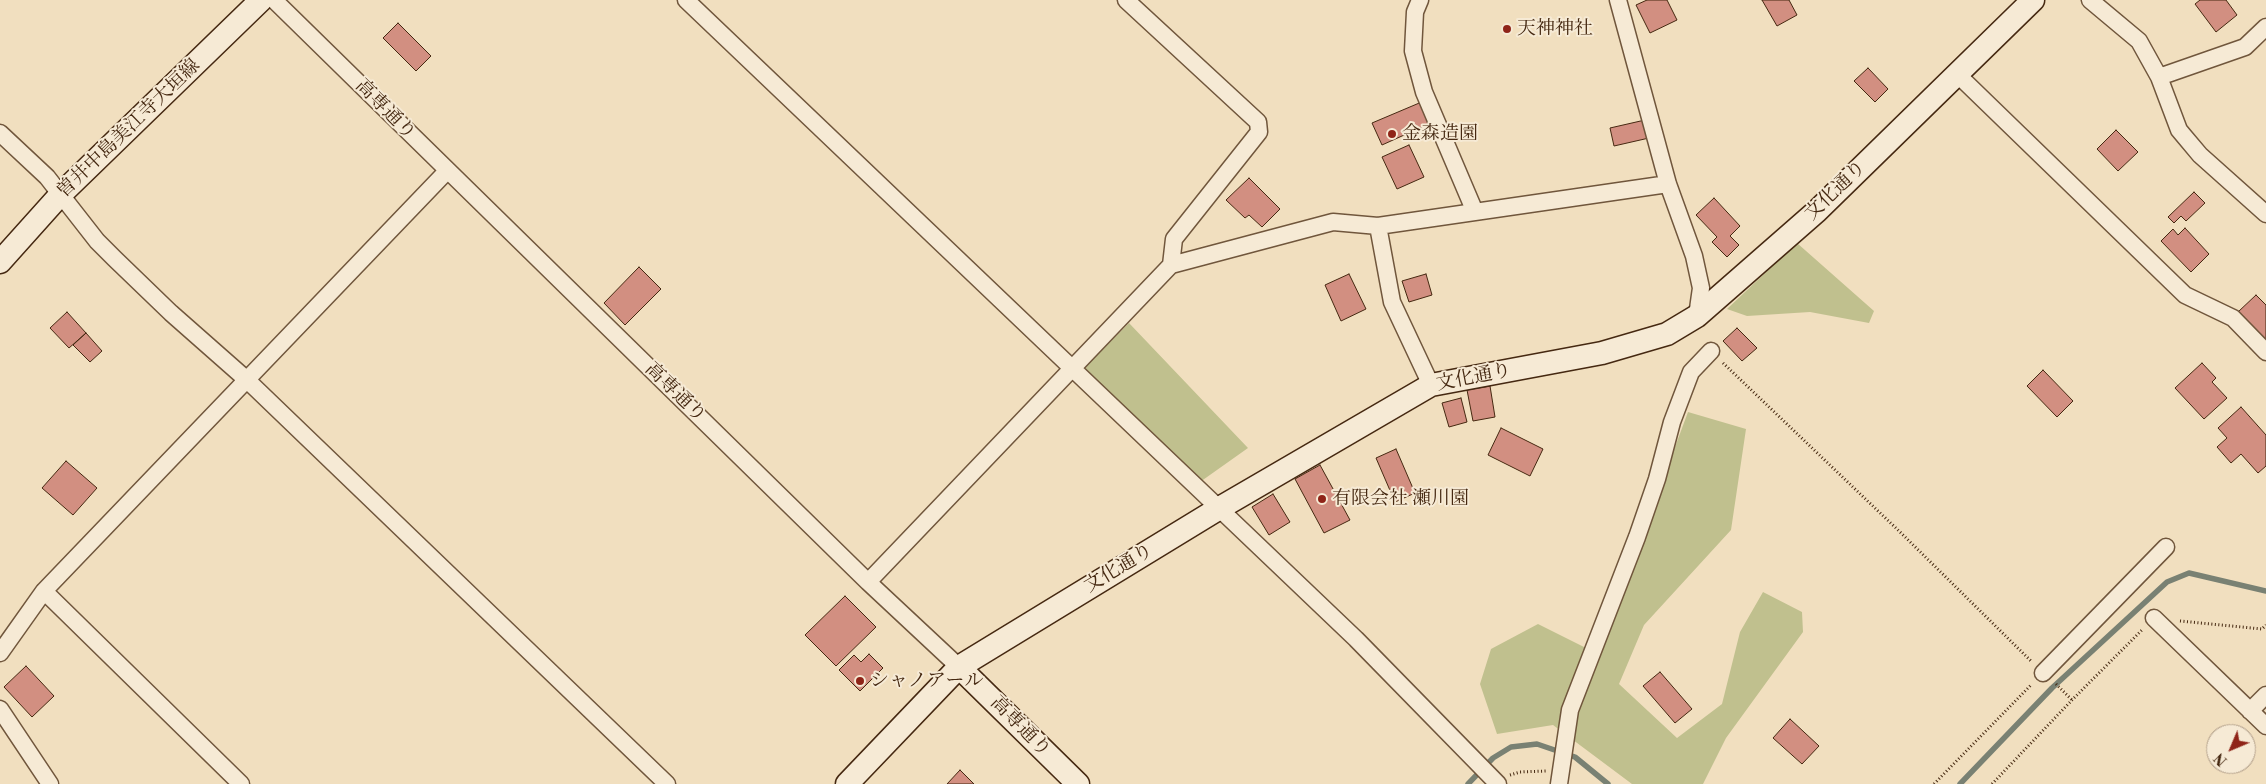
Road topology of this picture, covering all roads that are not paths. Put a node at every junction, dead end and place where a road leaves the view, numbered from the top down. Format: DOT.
graph roads {
  1 [pos="261,0"];
  2 [pos="274,0"];
  3 [pos="686,0"];
  4 [pos="1126,0"];
  5 [pos="1420,0"];
  6 [pos="1618,0"];
  7 [pos="2033,0"];
  8 [pos="2090,0"];
  9 [pos="2266,27"];
  10 [pos="1957,74"];
  11 [pos="2159,77"];
  12 [pos="0,133"];
  13 [pos="447,172"];
  14 [pos="1668,184"];
  15 [pos="60,195"];
  16 [pos="1475,212"];
  17 [pos="2266,214"];
  18 [pos="1378,226"];
  19 [pos="0,262"];
  20 [pos="1172,265"];
  21 [pos="1697,316"];
  22 [pos="1711,351"];
  23 [pos="2266,352"];
  24 [pos="1072,370"];
  25 [pos="247,380"];
  26 [pos="1431,385"];
  27 [pos="1218,509"];
  28 [pos="2166,547"];
  29 [pos="868,582"];
  30 [pos="44,592"];
  31 [pos="2154,618"];
  32 [pos="0,653"];
  33 [pos="959,667"];
  34 [pos="2043,673"];
  35 [pos="2266,695"];
  36 [pos="0,709"];
  37 [pos="2250,711"];
  38 [pos="2266,726"];
  39 [pos="1560,778"];
  40 [pos="1495,781"];
  41 [pos="50,784"];
  42 [pos="241,784"];
  43 [pos="667,784"];
  44 [pos="847,784"];
  45 [pos="1078,784"];
  1 -- 15 [label="street, 曽井中島美江寺大垣線"];
  2 -- 13 [label="street, 高専通り"];
  3 -- 24 [label="street"];
  4 -- 20 [label="street"];
  5 -- 16 [label="street"];
  6 -- 14 [label="street"];
  7 -- 10 [label="street, 文化通り"];
  8 -- 11 [label="street"];
  9 -- 11 [label="street"];
  10 -- 21 [label="street, 文化通り"];
  10 -- 23 [label="street"];
  11 -- 17 [label="street"];
  12 -- 15 [label="street"];
  13 -- 25 [label="street"];
  13 -- 29 [label="street, 高専通り"];
  14 -- 16 [label="street"];
  14 -- 21 [label="street"];
  15 -- 19 [label="street, 曽井中島美江寺大垣線"];
  15 -- 25 [label="street"];
  16 -- 18 [label="street"];
  18 -- 20 [label="street"];
  18 -- 26 [label="street"];
  20 -- 24 [label="street"];
  21 -- 26 [label="street, 文化通り"];
  22 -- 39 [label="street"];
  24 -- 27 [label="street"];
  24 -- 29 [label="street"];
  25 -- 30 [label="street"];
  25 -- 43 [label="street"];
  26 -- 27 [label="street, 文化通り"];
  27 -- 33 [label="street, 文化通り"];
  27 -- 40 [label="street"];
  28 -- 34 [label="street"];
  29 -- 33 [label="street, 高専通り"];
  30 -- 32 [label="street"];
  30 -- 42 [label="street"];
  31 -- 37 [label="street"];
  33 -- 44 [label="street, 文化通り"];
  33 -- 45 [label="street, 高専通り"];
  35 -- 37 [label="street"];
  36 -- 41 [label="street"];
  37 -- 38 [label="street"];
}
